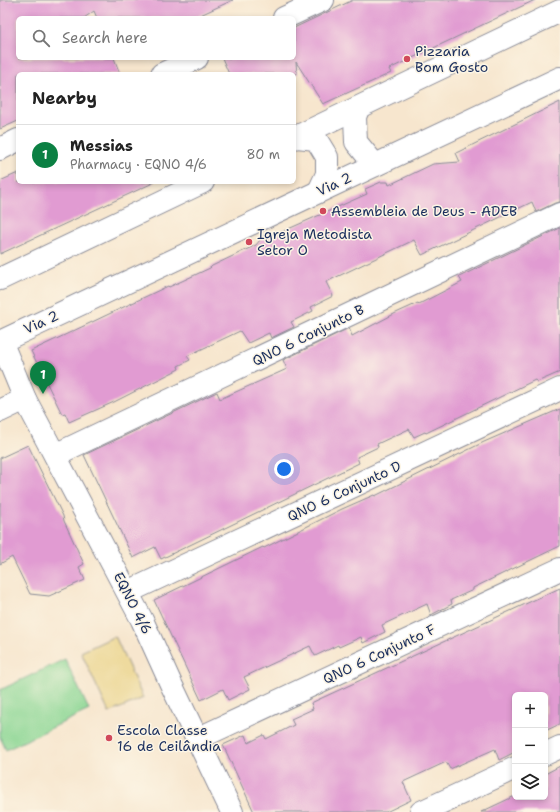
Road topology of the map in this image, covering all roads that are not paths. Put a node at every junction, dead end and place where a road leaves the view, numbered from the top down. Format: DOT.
graph roads {
  1 [pos="323,0"];
  2 [pos="560,11"];
  3 [pos="288,16"];
  4 [pos="193,60"];
  5 [pos="166,72"];
  6 [pos="560,78"];
  7 [pos="358,109"];
  8 [pos="296,138"];
  9 [pos="16,141"];
  10 [pos="0,148"];
  11 [pos="375,165"];
  12 [pos="199,184"];
  13 [pos="319,191"];
  14 [pos="560,214"];
  15 [pos="0,279"];
  16 [pos="1,341"];
  17 [pos="560,389"];
  18 [pos="25,399"];
  19 [pos="0,411"];
  20 [pos="55,455"];
  21 [pos="560,569"];
  22 [pos="128,592"];
  23 [pos="197,739"];
  24 [pos="560,747"];
  25 [pos="548,753"];
  26 [pos="512,769"];
  27 [pos="232,812"];
  28 [pos="421,812"];
  1 -- 3 [label="street"];
  2 -- 7 [label="street"];
  4 -- 5 [label="street"];
  6 -- 11 [label="street, Via 2"];
  7 -- 8 [label="street"];
  7 -- 11 [label="street"];
  8 -- 13 [label="street"];
  9 -- 10 [label="street"];
  11 -- 13 [label="street, Via 2"];
  12 -- 15 [label="street"];
  13 -- 16 [label="street, Via 2"];
  14 -- 20 [label="street, QNO 6 Conjunto B"];
  16 -- 18 [label="street, EQNO 4/6"];
  17 -- 22 [label="street, QNO 6 Conjunto D"];
  18 -- 19 [label="street"];
  18 -- 20 [label="street, EQNO 4/6"];
  20 -- 22 [label="street, EQNO 4/6"];
  21 -- 23 [label="street, QNO 6 Conjunto F"];
  22 -- 23 [label="street, EQNO 4/6"];
  23 -- 27 [label="street, EQNO 4/6"];
  24 -- 25 [label="street"];
  26 -- 28 [label="street"];
}
